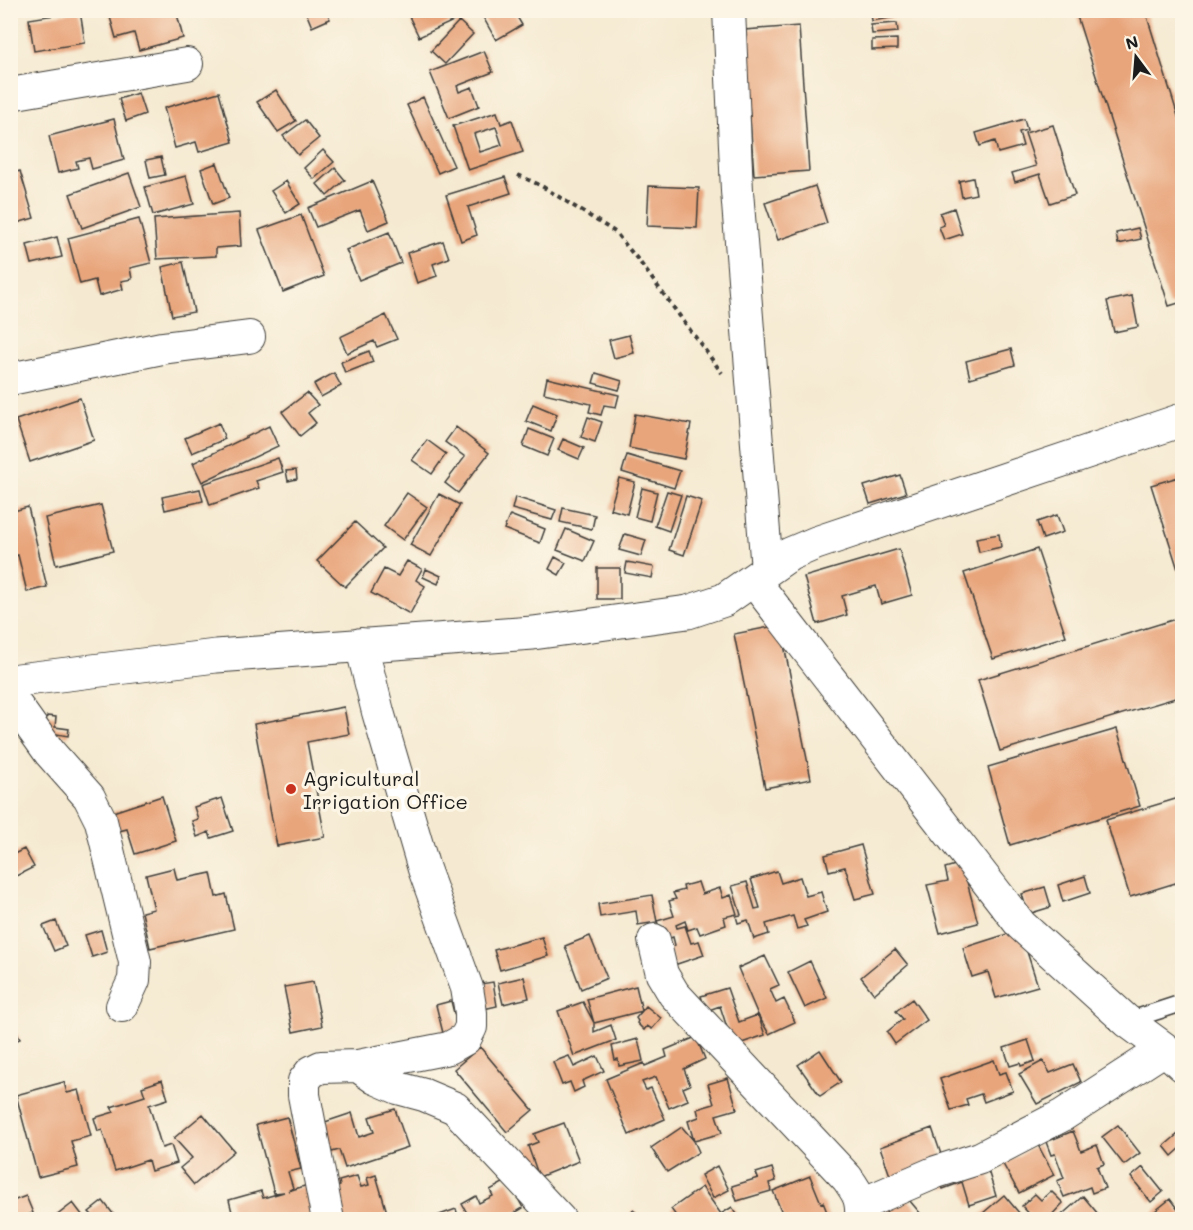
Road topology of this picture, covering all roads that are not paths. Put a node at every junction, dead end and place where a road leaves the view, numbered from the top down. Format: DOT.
graph roads {
  1 [pos="729,10"];
  2 [pos="187,63"];
  3 [pos="10,94"];
  4 [pos="249,337"];
  5 [pos="10,379"];
  6 [pos="1182,420"];
  7 [pos="761,575"];
  8 [pos="362,644"];
  9 [pos="10,681"];
  10 [pos="10,697"];
  11 [pos="654,940"];
  12 [pos="1182,1003"];
  13 [pos="122,1006"];
  14 [pos="1127,1021"];
  15 [pos="1174,1057"];
  16 [pos="358,1066"];
  17 [pos="862,1212"];
  18 [pos="328,1220"];
  19 [pos="560,1220"];
  1 -- 7 [label="street"];
  2 -- 3 [label="street"];
  4 -- 5 [label="street"];
  6 -- 7 [label="street"];
  7 -- 8 [label="street"];
  7 -- 14 [label="street"];
  8 -- 9 [label="street"];
  8 -- 16 [label="street"];
  10 -- 13 [label="street"];
  11 -- 17 [label="street"];
  12 -- 14 [label="lane"];
  14 -- 15 [label="street"];
  15 -- 17 [label="street"];
  16 -- 18 [label="street"];
  16 -- 19 [label="street"];
}
